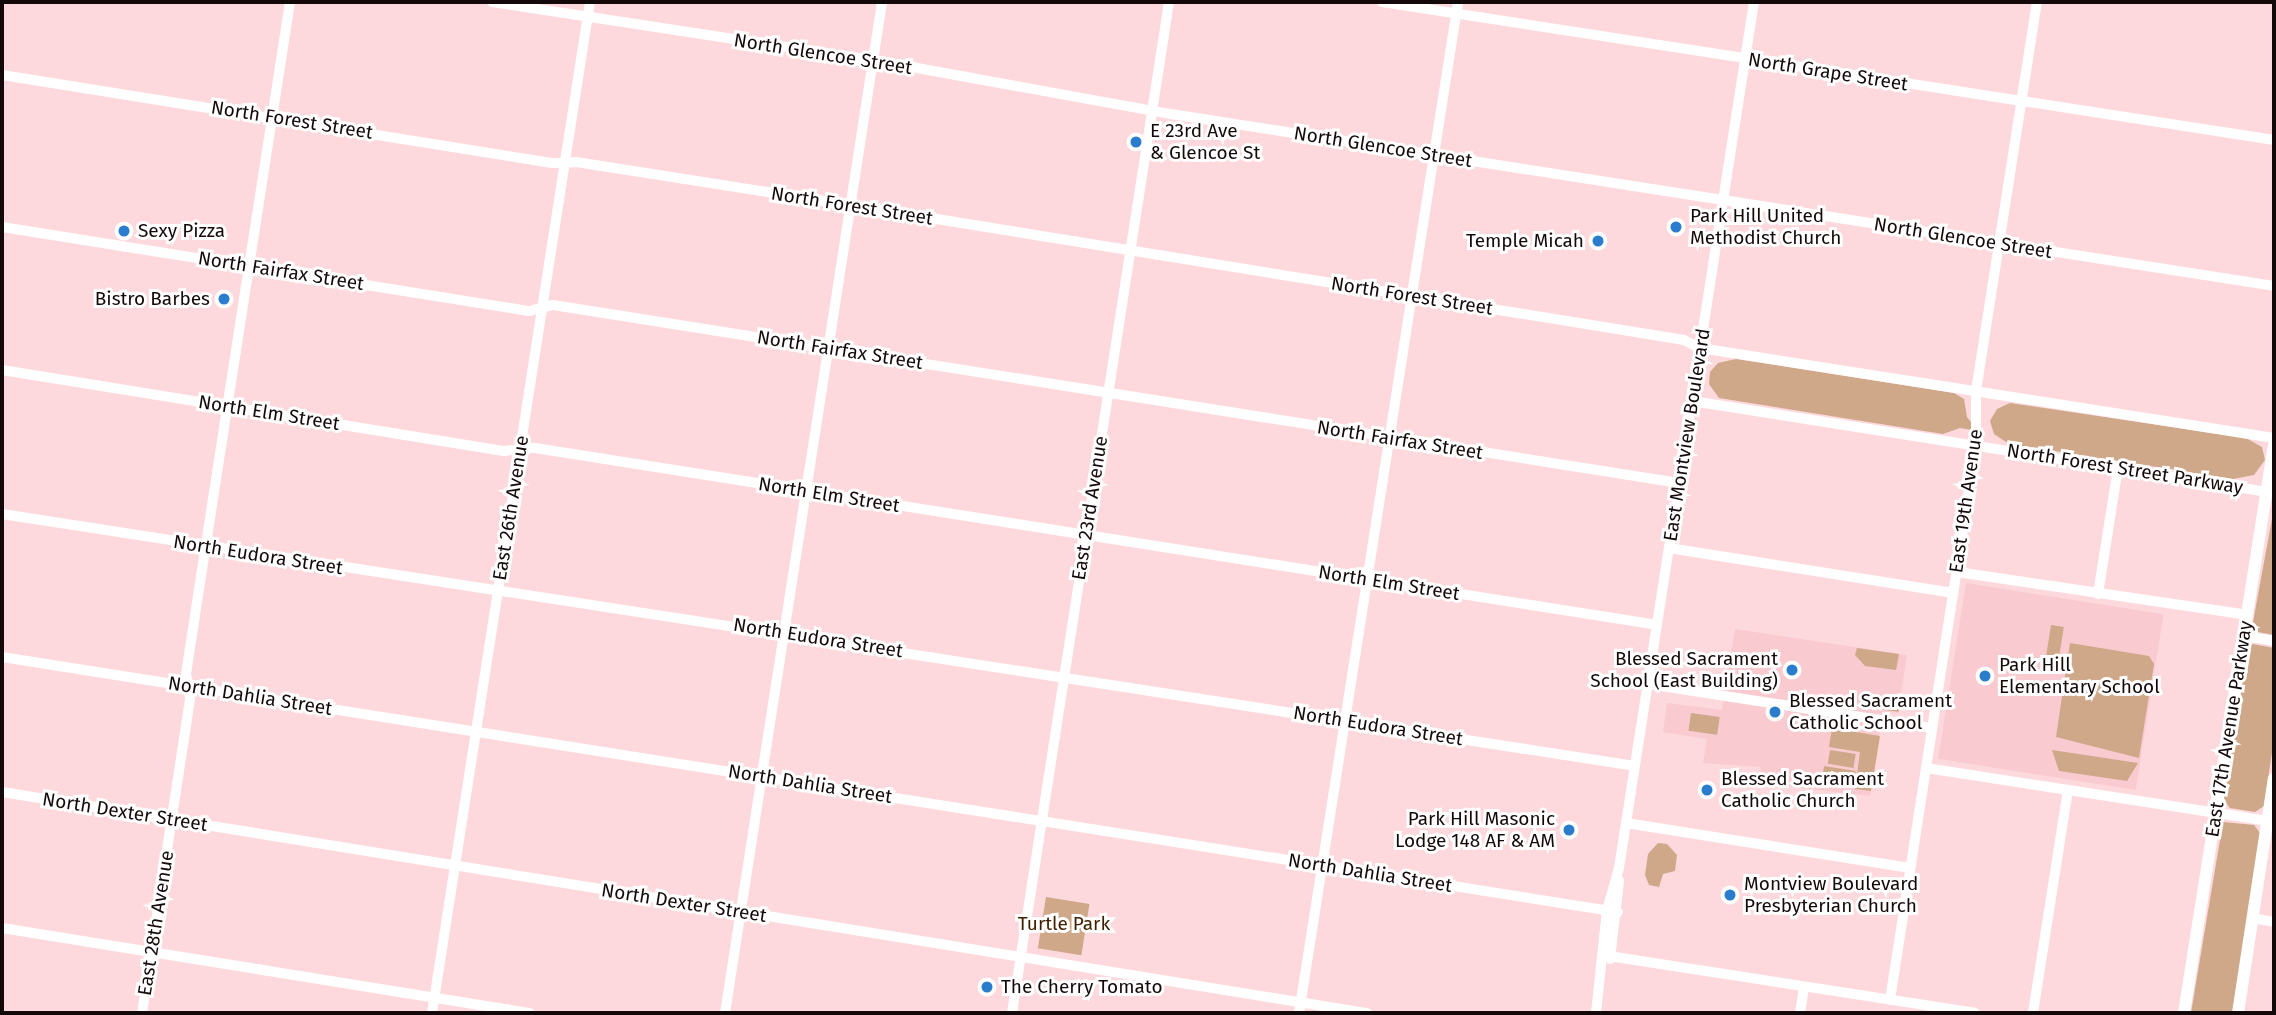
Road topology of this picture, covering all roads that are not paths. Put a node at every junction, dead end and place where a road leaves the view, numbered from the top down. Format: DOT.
graph roads {
  1 [pos="290,2"];
  2 [pos="492,2"];
  3 [pos="590,2"];
  4 [pos="882,2"];
  5 [pos="1169,2"];
  6 [pos="1382,2"];
  7 [pos="1458,2"];
  8 [pos="1754,2"];
  9 [pos="2037,2"];
  10 [pos="1456,13"];
  11 [pos="588,18"];
  12 [pos="1745,59"];
  13 [pos="873,60"];
  14 [pos="2,75"];
  15 [pos="2021,103"];
  16 [pos="1153,110"];
  17 [pos="272,117"];
  18 [pos="2274,140"];
  19 [pos="1434,155"];
  20 [pos="565,163"];
  21 [pos="1723,201"];
  22 [pos="850,205"];
  23 [pos="2,227"];
  24 [pos="1999,244"];
  25 [pos="1130,252"];
  26 [pos="250,266"];
  27 [pos="2274,286"];
  28 [pos="1412,295"];
  29 [pos="542,308"];
  30 [pos="828,348"];
  31 [pos="1700,348"];
  32 [pos="2,370"];
  33 [pos="1976,391"];
  34 [pos="1108,394"];
  35 [pos="1692,401"];
  36 [pos="228,406"];
  37 [pos="1389,438"];
  38 [pos="2274,438"];
  39 [pos="2274,444"];
  40 [pos="1976,446"];
  41 [pos="520,449"];
  42 [pos="2118,468"];
  43 [pos="1679,483"];
  44 [pos="805,492"];
  45 [pos="2271,492"];
  46 [pos="2,514"];
  47 [pos="1086,536"];
  48 [pos="206,547"];
  49 [pos="1669,548"];
  50 [pos="1957,572"];
  51 [pos="1367,579"];
  52 [pos="498,590"];
  53 [pos="1953,593"];
  54 [pos="2098,594"];
  55 [pos="2247,615"];
  56 [pos="1657,625"];
  57 [pos="784,632"];
  58 [pos="2244,636"];
  59 [pos="2274,641"];
  60 [pos="2,657"];
  61 [pos="1064,677"];
  62 [pos="1648,684"];
  63 [pos="189,686"];
  64 [pos="1345,721"];
  65 [pos="1932,728"];
  66 [pos="476,730"];
  67 [pos="1634,766"];
  68 [pos="1926,768"];
  69 [pos="762,776"];
  70 [pos="2274,780"];
  71 [pos="2068,790"];
  72 [pos="2,792"];
  73 [pos="2216,813"];
  74 [pos="172,819"];
  75 [pos="2267,821"];
  76 [pos="1041,822"];
  77 [pos="1626,823"];
  78 [pos="455,866"];
  79 [pos="1323,866"];
  80 [pos="1910,868"];
  81 [pos="1613,911"];
  82 [pos="740,912"];
  83 [pos="2252,918"];
  84 [pos="2274,922"];
  85 [pos="2,928"];
  86 [pos="151,951"];
  87 [pos="1606,955"];
  88 [pos="1020,957"];
  89 [pos="1804,987"];
  90 [pos="434,998"];
  91 [pos="1890,1000"];
  92 [pos="1300,1008"];
  93 [pos="142,1013"];
  94 [pos="432,1013"];
  95 [pos="530,1013"];
  96 [pos="725,1013"];
  97 [pos="1012,1013"];
  98 [pos="1367,1013"];
  99 [pos="1596,1013"];
  100 [pos="1800,1013"];
  101 [pos="1975,1013"];
  102 [pos="2033,1013"];
  103 [pos="2184,1013"];
  104 [pos="2238,1013"];
  1 -- 17 [label="street, East 28th Avenue"];
  2 -- 11 [label="street, North Glencoe Street"];
  3 -- 11 [label="street, East 26th Avenue"];
  4 -- 13 [label="street"];
  5 -- 16 [label="street, East 23rd Avenue"];
  6 -- 10 [label="street, North Grape Street"];
  7 -- 10 [label="street"];
  8 -- 12 [label="street, East Montview Boulevard"];
  9 -- 15 [label="street, East 19th Avenue"];
  10 -- 12 [label="street, North Grape Street"];
  10 -- 19 [label="street"];
  11 -- 13 [label="street, North Glencoe Street"];
  11 -- 20 [label="street, East 26th Avenue"];
  12 -- 15 [label="street, North Grape Street"];
  12 -- 21 [label="street, East Montview Boulevard"];
  13 -- 16 [label="street, North Glencoe Street"];
  13 -- 22 [label="street"];
  14 -- 17 [label="street, North Forest Street"];
  15 -- 18 [label="street, North Grape Street"];
  15 -- 24 [label="street, East 19th Avenue"];
  16 -- 19 [label="street, North Glencoe Street"];
  16 -- 25 [label="street, East 23rd Avenue"];
  17 -- 20 [label="street, North Forest Street"];
  17 -- 26 [label="street, East 28th Avenue"];
  19 -- 21 [label="street, North Glencoe Street"];
  19 -- 28 [label="street"];
  20 -- 22 [label="street, North Forest Street"];
  20 -- 29 [label="street, East 26th Avenue"];
  21 -- 24 [label="street, North Glencoe Street"];
  21 -- 31 [label="street, East Montview Boulevard"];
  22 -- 25 [label="street, North Forest Street"];
  22 -- 30 [label="street"];
  23 -- 26 [label="street, North Fairfax Street"];
  24 -- 27 [label="street, North Glencoe Street"];
  24 -- 33 [label="street, East 19th Avenue"];
  25 -- 28 [label="street, North Forest Street"];
  25 -- 34 [label="street, East 23rd Avenue"];
  26 -- 29 [label="street, North Fairfax Street"];
  26 -- 36 [label="street, East 28th Avenue"];
  28 -- 31 [label="street, North Forest Street"];
  28 -- 37 [label="street"];
  29 -- 30 [label="street, North Fairfax Street"];
  29 -- 41 [label="street, East 26th Avenue"];
  30 -- 34 [label="street, North Fairfax Street"];
  30 -- 44 [label="street"];
  31 -- 33 [label="street"];
  31 -- 35 [label="street, East Montview Boulevard"];
  32 -- 36 [label="street, North Elm Street"];
  33 -- 38 [label="street"];
  33 -- 40 [label="street, East 19th Avenue"];
  34 -- 37 [label="street, North Fairfax Street"];
  34 -- 47 [label="street, East 23rd Avenue"];
  35 -- 40 [label="street, North Forest Street Parkway"];
  35 -- 43 [label="street, East Montview Boulevard"];
  36 -- 41 [label="street, North Elm Street"];
  36 -- 48 [label="street, East 28th Avenue"];
  37 -- 43 [label="street, North Fairfax Street"];
  37 -- 51 [label="street"];
  39 -- 45 [label="main road, East 17th Avenue Parkway"];
  40 -- 42 [label="street, North Forest Street Parkway"];
  40 -- 50 [label="street, East 19th Avenue"];
  41 -- 44 [label="street, North Elm Street"];
  41 -- 52 [label="street, East 26th Avenue"];
  42 -- 45 [label="street, North Forest Street Parkway"];
  42 -- 54 [label="street"];
  43 -- 49 [label="street, East Montview Boulevard"];
  44 -- 47 [label="street, North Elm Street"];
  44 -- 57 [label="street"];
  45 -- 55 [label="main road, East 17th Avenue Parkway"];
  46 -- 48 [label="street, North Eudora Street"];
  47 -- 51 [label="street, North Elm Street"];
  47 -- 61 [label="street, East 23rd Avenue"];
  48 -- 52 [label="street, North Eudora Street"];
  48 -- 63 [label="street, East 28th Avenue"];
  49 -- 53 [label="street"];
  49 -- 56 [label="street, East Montview Boulevard"];
  50 -- 53 [label="street, East 19th Avenue"];
  50 -- 54 [label="street"];
  51 -- 56 [label="street, North Elm Street"];
  51 -- 64 [label="street"];
  52 -- 57 [label="street, North Eudora Street"];
  52 -- 66 [label="street, East 26th Avenue"];
  53 -- 65 [label="street, East 19th Avenue"];
  54 -- 55 [label="street"];
  55 -- 58 [label="main road, East 17th Avenue Parkway"];
  56 -- 62 [label="street, East Montview Boulevard"];
  57 -- 61 [label="street, North Eudora Street"];
  57 -- 69 [label="street"];
  58 -- 59 [label="street"];
  58 -- 73 [label="main road, East 17th Avenue Parkway"];
  60 -- 63 [label="street, North Dahlia Street"];
  61 -- 64 [label="street, North Eudora Street"];
  61 -- 76 [label="street, East 23rd Avenue"];
  62 -- 65 [label="street"];
  62 -- 67 [label="street, East Montview Boulevard"];
  63 -- 66 [label="street, North Dahlia Street"];
  63 -- 74 [label="street, East 28th Avenue"];
  64 -- 67 [label="street, North Eudora Street"];
  64 -- 79 [label="street"];
  65 -- 68 [label="street, East 19th Avenue"];
  66 -- 69 [label="street, North Dahlia Street"];
  66 -- 78 [label="street, East 26th Avenue"];
  67 -- 77 [label="street, East Montview Boulevard"];
  68 -- 71 [label="street"];
  68 -- 80 [label="street, East 19th Avenue"];
  69 -- 76 [label="street, North Dahlia Street"];
  69 -- 82 [label="street"];
  70 -- 75 [label="main road"];
  71 -- 73 [label="street"];
  71 -- 102 [label="street"];
  72 -- 74 [label="street, North Dexter Street"];
  73 -- 75 [label="street"];
  73 -- 103 [label="main road, East 17th Avenue Parkway"];
  74 -- 78 [label="street, North Dexter Street"];
  74 -- 86 [label="street, East 28th Avenue"];
  75 -- 83 [label="main road"];
  76 -- 79 [label="street, North Dahlia Street"];
  76 -- 88 [label="street, East 23rd Avenue"];
  77 -- 80 [label="street"];
  77 -- 81 [label="street, East Montview Boulevard"];
  78 -- 82 [label="street, North Dexter Street"];
  78 -- 90 [label="street, East 26th Avenue"];
  79 -- 81 [label="street, North Dahlia Street"];
  79 -- 92 [label="street"];
  80 -- 91 [label="street, East 19th Avenue"];
  81 -- 87 [label="street, East Montview Boulevard"];
  82 -- 88 [label="street, North Dexter Street"];
  82 -- 96 [label="street"];
  83 -- 84 [label="street"];
  83 -- 104 [label="main road"];
  85 -- 86 [label="street"];
  86 -- 90 [label="street"];
  86 -- 93 [label="street, East 28th Avenue"];
  87 -- 89 [label="street"];
  87 -- 99 [label="street, East Montview Boulevard"];
  88 -- 92 [label="street, North Dexter Street"];
  88 -- 97 [label="street, East 23rd Avenue"];
  89 -- 91 [label="street"];
  89 -- 100 [label="street"];
  90 -- 94 [label="street, East 26th Avenue"];
  90 -- 95 [label="street"];
  91 -- 101 [label="street"];
  92 -- 98 [label="street, North Dexter Street"];
}
